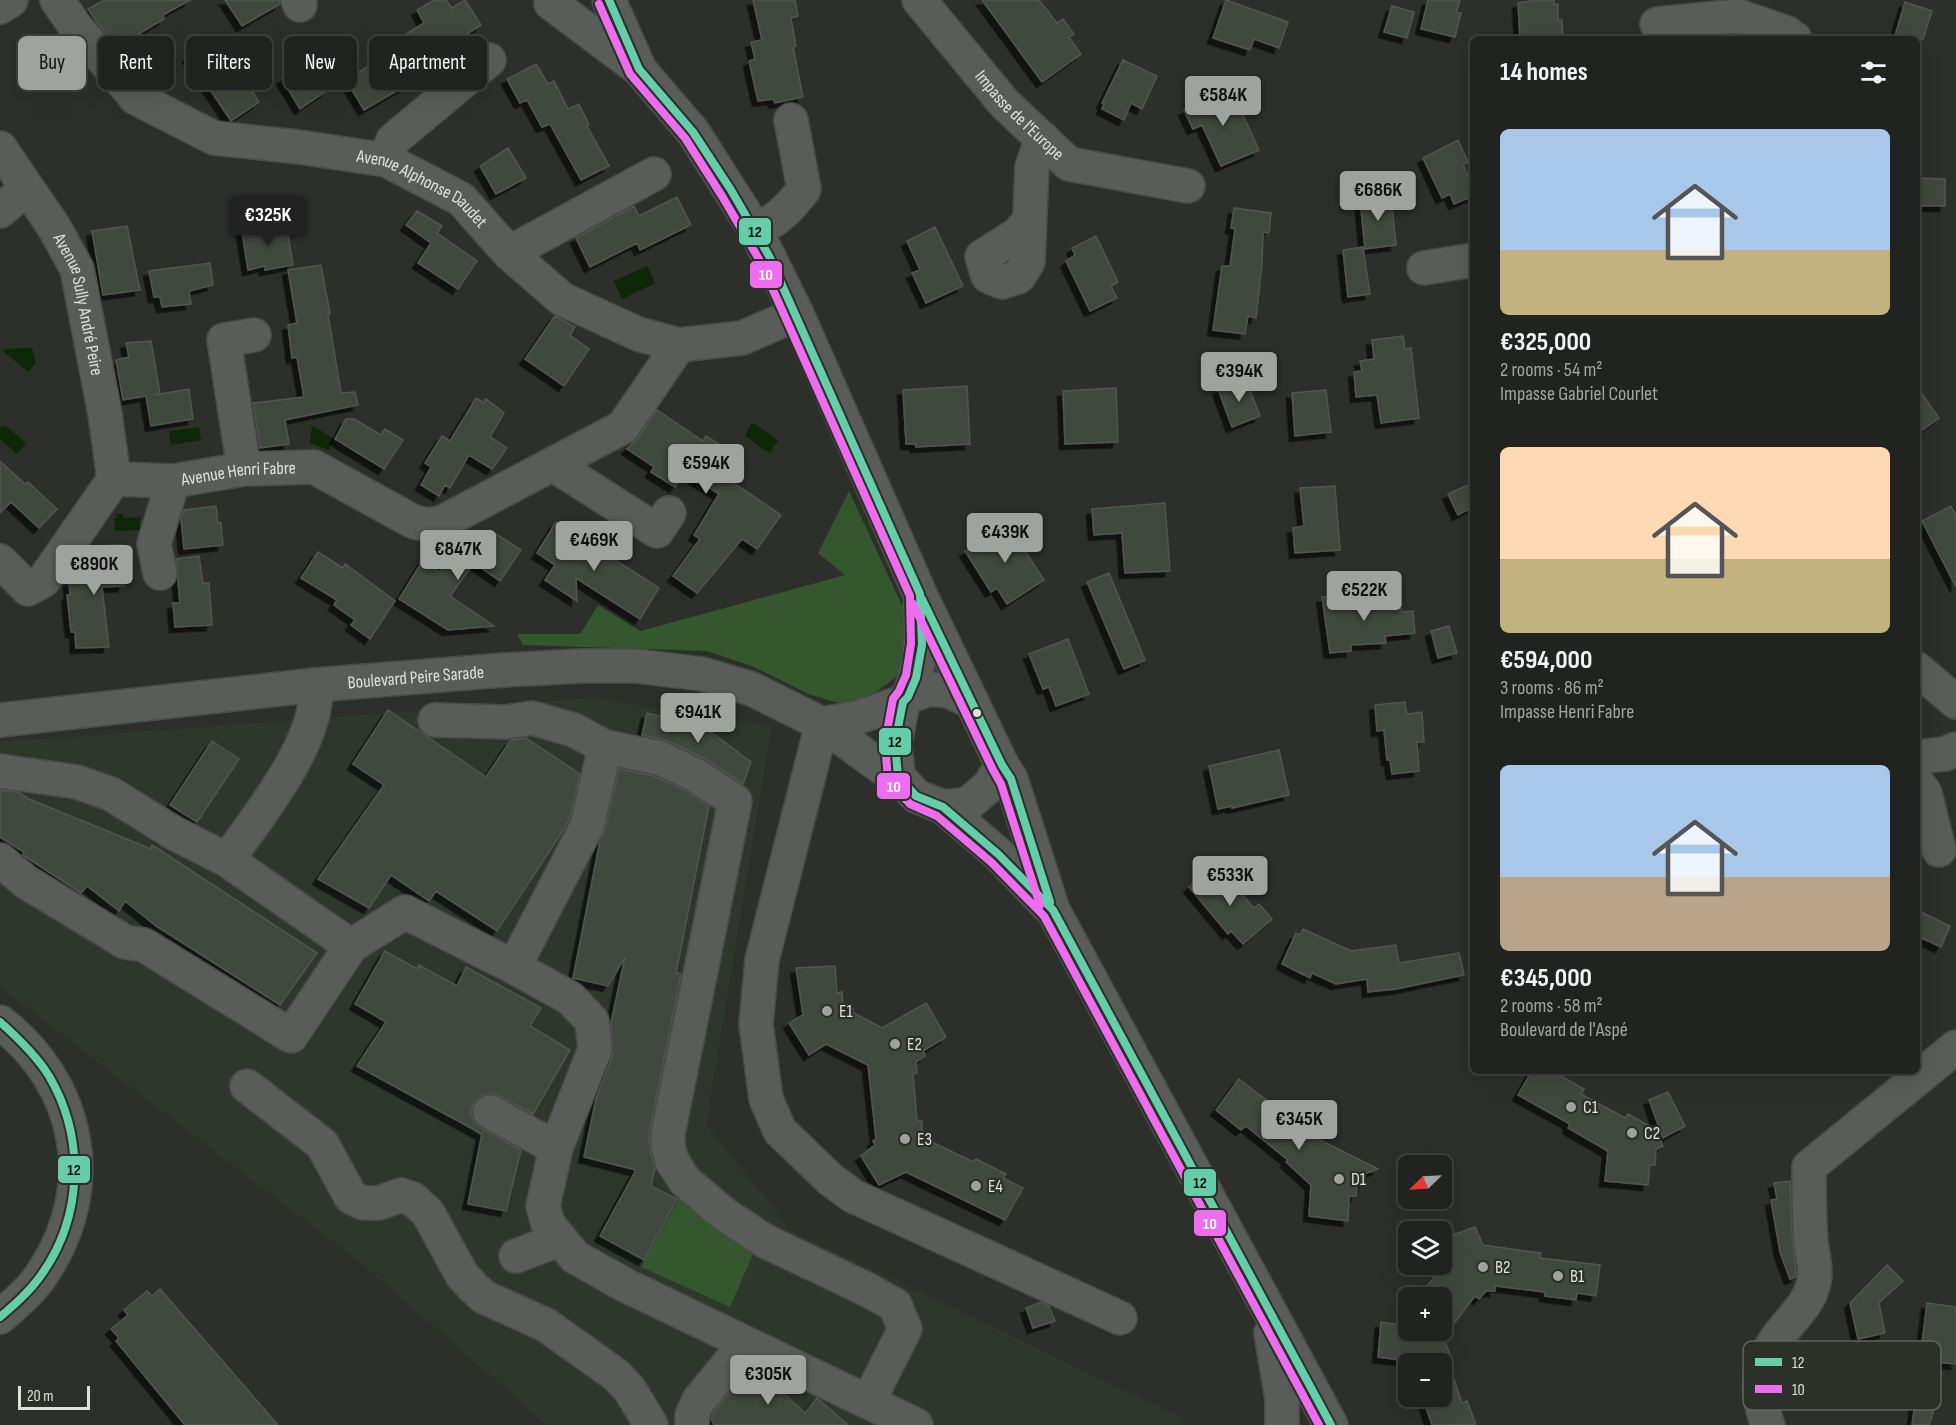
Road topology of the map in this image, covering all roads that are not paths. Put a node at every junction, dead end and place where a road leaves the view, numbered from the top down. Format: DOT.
graph roads {
  1 [pos="11,0"];
  2 [pos="57,0"];
  3 [pos="588,0"];
  4 [pos="609,0"];
  5 [pos="919,0"];
  6 [pos="548,1"];
  7 [pos="0,7"];
  8 [pos="1657,21"];
  9 [pos="1790,36"];
  10 [pos="489,60"];
  11 [pos="639,69"];
  12 [pos="791,120"];
  13 [pos="1041,138"];
  14 [pos="0,148"];
  15 [pos="386,160"];
  16 [pos="654,174"];
  17 [pos="1188,186"];
  18 [pos="26,189"];
  19 [pos="0,211"];
  20 [pos="1029,221"];
  21 [pos="756,231"];
  22 [pos="509,253"];
  23 [pos="1470,260"];
  24 [pos="1424,268"];
  25 [pos="796,314"];
  26 [pos="254,335"];
  27 [pos="679,345"];
  28 [pos="554,465"];
  29 [pos="244,469"];
  30 [pos="114,479"];
  31 [pos="173,480"];
  32 [pos="669,513"];
  33 [pos="0,561"];
  34 [pos="160,573"];
  35 [pos="920,594"];
  36 [pos="1920,672"];
  37 [pos="315,685"];
  38 [pos="905,700"];
  39 [pos="972,702"];
  40 [pos="1956,702"];
  41 [pos="0,720"];
  42 [pos="435,720"];
  43 [pos="822,724"];
  44 [pos="605,747"];
  45 [pos="1956,749"];
  46 [pos="1920,757"];
  47 [pos="1002,765"];
  48 [pos="0,771"];
  49 [pos="898,776"];
  50 [pos="1920,786"];
  51 [pos="943,807"];
  52 [pos="1939,850"];
  53 [pos="0,860"];
  54 [pos="227,860"];
  55 [pos="1053,910"];
  56 [pos="351,946"];
  57 [pos="514,967"];
  58 [pos="0,1023"];
  59 [pos="1956,1047"];
  60 [pos="247,1086"];
  61 [pos="490,1112"];
  62 [pos="556,1148"];
  63 [pos="560,1239"];
  64 [pos="516,1256"];
  65 [pos="1267,1308"];
  66 [pos="0,1317"];
  67 [pos="1120,1318"];
  68 [pos="1776,1341"];
  69 [pos="745,1344"];
  70 [pos="868,1402"];
  71 [pos="1762,1410"];
  72 [pos="1283,1423"];
  73 [pos="651,1425"];
  74 [pos="692,1425"];
  75 [pos="916,1425"];
  76 [pos="1331,1425"];
  77 [pos="1768,1425"];
  1 -- 7 [label="street"];
  2 -- 15 [label="street, Avenue Alphonse Daudet"];
  3 -- 6 [label="street"];
  4 -- 11 [label="street"];
  5 -- 13 [label="street, Impasse de l'Europe"];
  6 -- 11 [label="street"];
  8 -- 9 [label="street"];
  10 -- 15 [label="street"];
  11 -- 21 [label="street"];
  12 -- 21 [label="street"];
  13 -- 17 [label="street, Impasse de l'Europe"];
  13 -- 20 [label="street"];
  14 -- 18 [label="street, Avenue Sully André Peire"];
  15 -- 22 [label="street, Avenue Alphonse Daudet"];
  16 -- 22 [label="street"];
  18 -- 19 [label="street"];
  18 -- 30 [label="street, Avenue Sully André Peire"];
  21 -- 25 [label="street"];
  22 -- 27 [label="street, Avenue Alphonse Daudet"];
  23 -- 24 [label="street"];
  25 -- 27 [label="street, Avenue Alphonse Daudet"];
  25 -- 35 [label="street"];
  26 -- 29 [label="street"];
  27 -- 28 [label="street, Avenue Henri Fabre"];
  28 -- 29 [label="street, Avenue Henri Fabre"];
  28 -- 32 [label="street"];
  29 -- 31 [label="street, Avenue Henri Fabre"];
  30 -- 31 [label="street, Avenue Henri Fabre"];
  30 -- 33 [label="street"];
  31 -- 34 [label="street"];
  35 -- 38 [label="street"];
  35 -- 39 [label="street"];
  36 -- 40 [label="street"];
  37 -- 41 [label="street, Boulevard Peire Sarade"];
  37 -- 43 [label="street, Boulevard Peire Sarade"];
  37 -- 54 [label="street"];
  38 -- 39 [label="street"];
  38 -- 43 [label="street"];
  38 -- 49 [label="street"];
  39 -- 47 [label="street"];
  42 -- 44 [label="street"];
  43 -- 49 [label="street, Boulevard Peire Sarade"];
  43 -- 67 [label="street"];
  44 -- 57 [label="street"];
  44 -- 70 [label="street"];
  45 -- 46 [label="street"];
  47 -- 51 [label="street"];
  47 -- 55 [label="street"];
  48 -- 54 [label="street"];
  49 -- 51 [label="street"];
  50 -- 52 [label="street"];
  51 -- 55 [label="street"];
  53 -- 56 [label="street"];
  54 -- 56 [label="street"];
  55 -- 65 [label="street"];
  56 -- 57 [label="street"];
  57 -- 62 [label="street"];
  58 -- 66 [label="street"];
  59 -- 68 [label="street"];
  60 -- 73 [label="street"];
  61 -- 62 [label="street"];
  62 -- 63 [label="street"];
  63 -- 64 [label="street"];
  63 -- 69 [label="street"];
  65 -- 72 [label="street"];
  65 -- 76 [label="street"];
  69 -- 70 [label="street"];
  69 -- 74 [label="street"];
  70 -- 75 [label="street"];
  71 -- 77 [label="street"];
}
